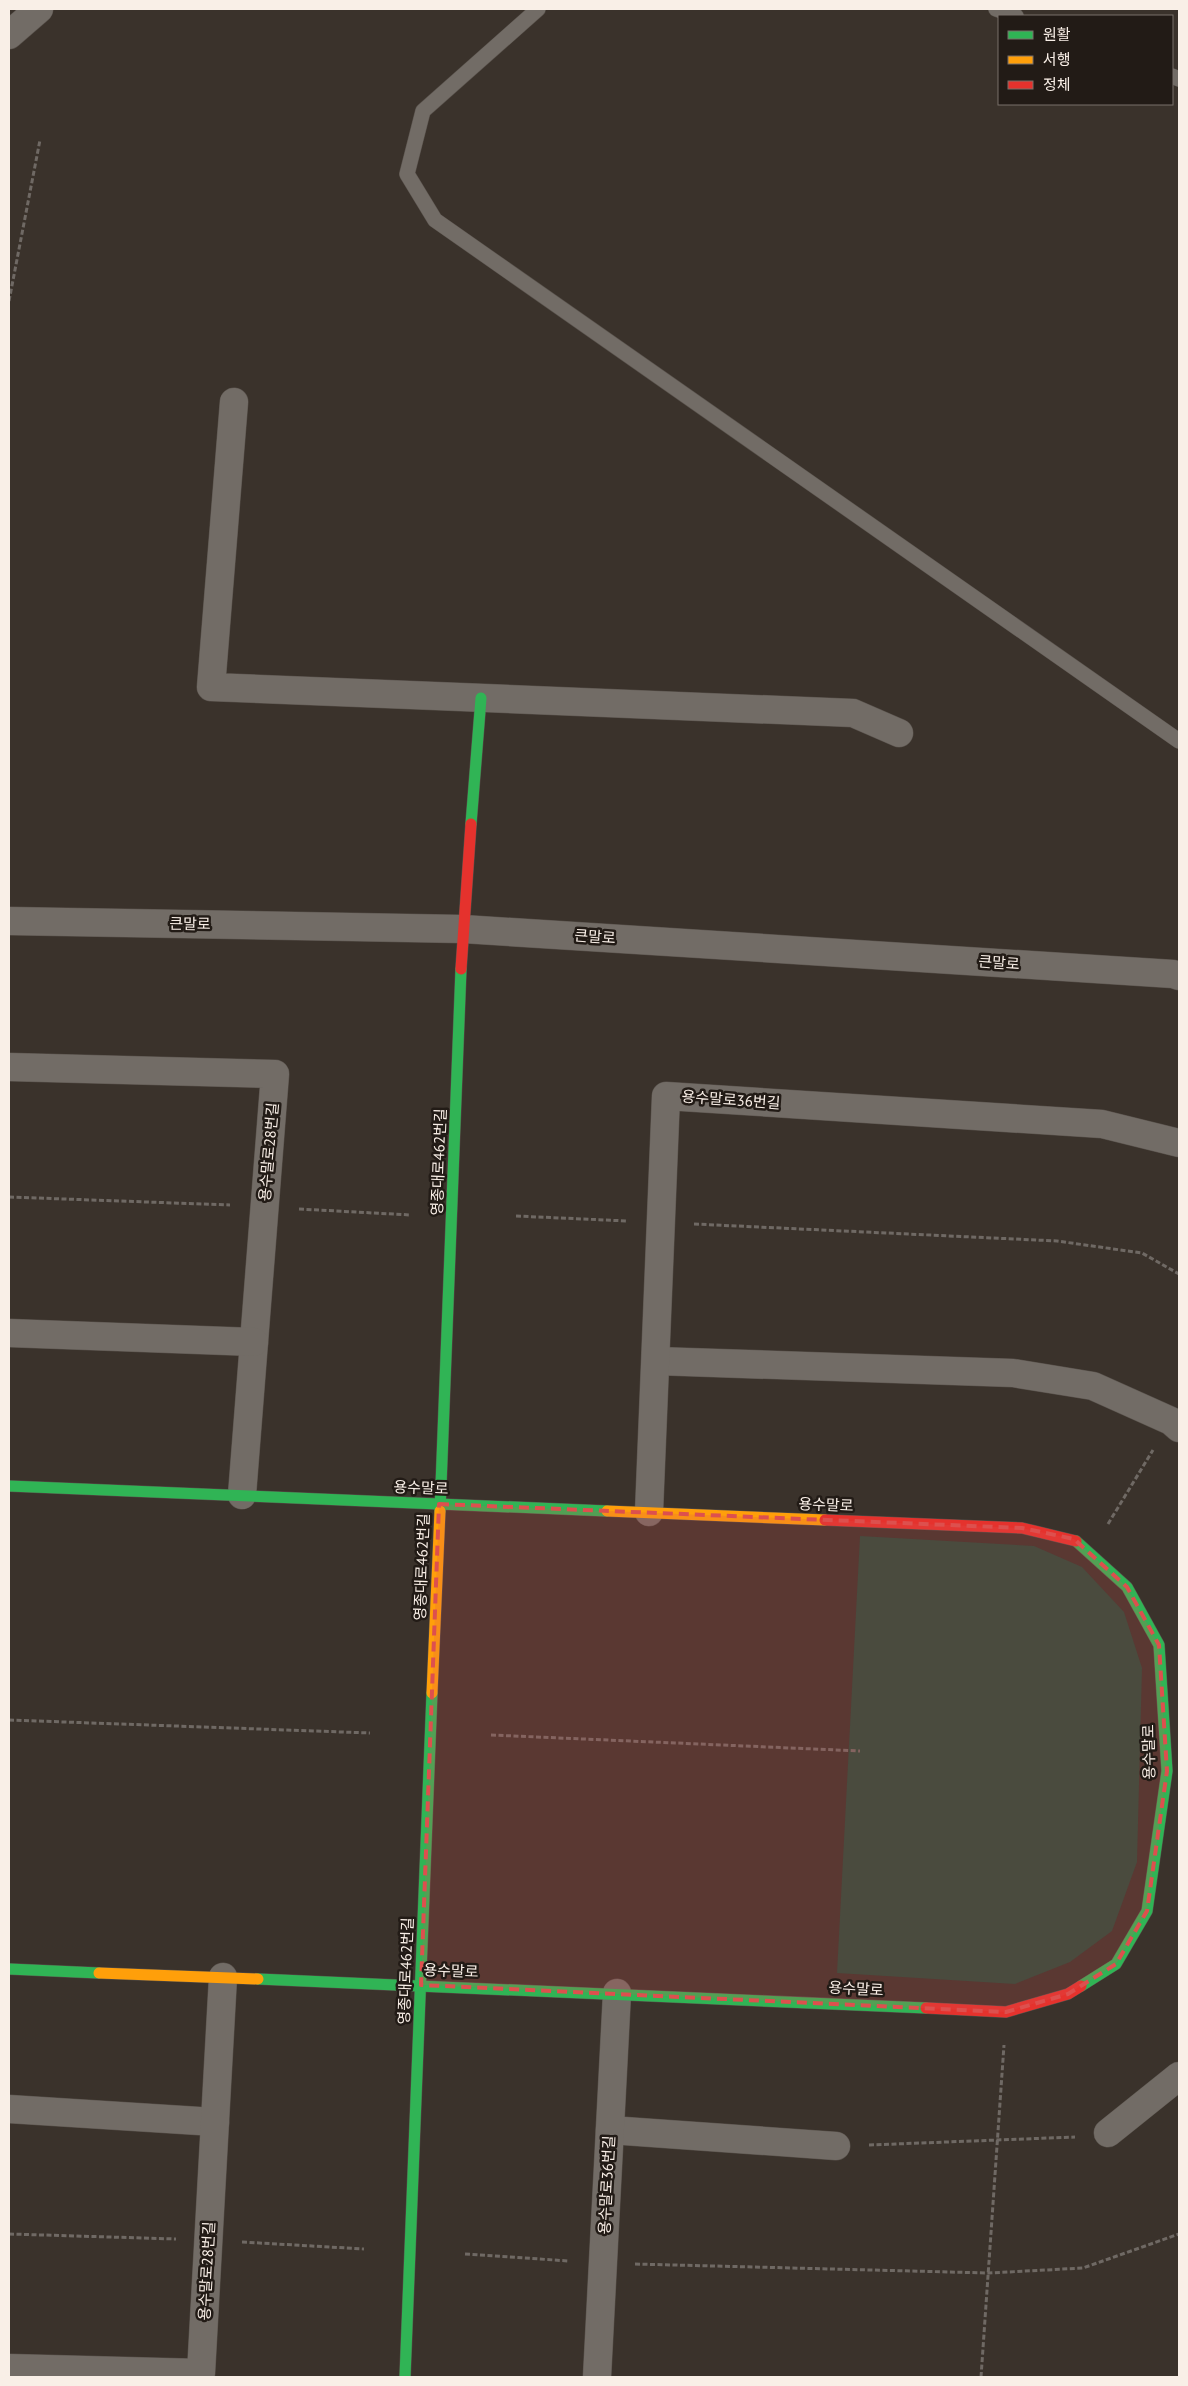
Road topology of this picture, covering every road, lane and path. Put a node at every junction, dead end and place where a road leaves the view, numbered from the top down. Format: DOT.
graph roads {
  1 [pos="39,9"];
  2 [pos="538,9"];
  3 [pos="996,9"];
  4 [pos="1013,15"];
  5 [pos="9,35"];
  6 [pos="40,140"];
  7 [pos="9,301"];
  8 [pos="234,402"];
  9 [pos="481,698"];
  10 [pos="899,733"];
  11 [pos="1179,741"];
  12 [pos="9,921"];
  13 [pos="463,929"];
  14 [pos="1179,976"];
  15 [pos="9,1067"];
  16 [pos="1179,1143"];
  17 [pos="9,1197"];
  18 [pos="264,1206"];
  19 [pos="411,1215"];
  20 [pos="516,1216"];
  21 [pos="661,1222"];
  22 [pos="1179,1274"];
  23 [pos="9,1333"];
  24 [pos="254,1342"];
  25 [pos="656,1360"];
  26 [pos="1175,1425"];
  27 [pos="9,1486"];
  28 [pos="242,1495"];
  29 [pos="439,1504"];
  30 [pos="650,1512"];
  31 [pos="1090,1553"];
  32 [pos="9,1720"];
  33 [pos="370,1733"];
  34 [pos="491,1735"];
  35 [pos="860,1752"];
  36 [pos="1173,1772"];
  37 [pos="9,1969"];
  38 [pos="223,1977"];
  39 [pos="421,1985"];
  40 [pos="618,1993"];
  41 [pos="1006,2012"];
  42 [pos="1179,2076"];
  43 [pos="9,2109"];
  44 [pos="215,2122"];
  45 [pos="610,2130"];
  46 [pos="1108,2134"];
  47 [pos="999,2140"];
  48 [pos="836,2146"];
  49 [pos="1179,2234"];
  50 [pos="465,2254"];
  51 [pos="604,2263"];
  52 [pos="989,2273"];
  53 [pos="9,2368"];
  54 [pos="405,2377"];
  55 [pos="597,2377"];
  56 [pos="981,2377"];
  1 -- 5 [label="street"];
  2 -- 11 [label="lane"];
  3 -- 4 [label="lane"];
  6 -- 7 [label="path"];
  8 -- 9 [label="street"];
  9 -- 10 [label="street"];
  9 -- 13 [label="street, 영종대로462번길"];
  12 -- 13 [label="street, 큰말로"];
  13 -- 14 [label="street, 큰말로"];
  13 -- 29 [label="street, 영종대로462번길"];
  15 -- 18 [label="street, 용수말로28번길"];
  16 -- 21 [label="street, 용수말로36번길"];
  17 -- 18 [label="path"];
  18 -- 19 [label="path"];
  18 -- 24 [label="street, 용수말로28번길"];
  20 -- 21 [label="path"];
  21 -- 22 [label="path"];
  21 -- 25 [label="street, 용수말로36번길"];
  23 -- 24 [label="street"];
  24 -- 28 [label="street, 용수말로28번길"];
  25 -- 26 [label="street"];
  25 -- 30 [label="street, 용수말로36번길"];
  26 -- 31 [label="path"];
  27 -- 28 [label="street, 용수말로"];
  28 -- 29 [label="street, 용수말로"];
  29 -- 30 [label="street, 용수말로"];
  29 -- 39 [label="street, 영종대로462번길"];
  30 -- 31 [label="street, 용수말로"];
  31 -- 36 [label="street, 용수말로"];
  32 -- 33 [label="path"];
  34 -- 35 [label="path"];
  36 -- 41 [label="street, 용수말로"];
  37 -- 38 [label="street, 용수말로"];
  38 -- 39 [label="street, 용수말로"];
  38 -- 44 [label="street, 용수말로28번길"];
  39 -- 40 [label="street, 용수말로"];
  39 -- 54 [label="street, 영종대로462번길"];
  40 -- 41 [label="street, 용수말로"];
  40 -- 45 [label="street, 용수말로36번길"];
  41 -- 47 [label="path"];
  42 -- 46 [label="street"];
  43 -- 44 [label="street"];
  44 -- 53 [label="street, 용수말로28번길"];
  45 -- 48 [label="street"];
  45 -- 51 [label="street, 용수말로36번길"];
  46 -- 47 [label="path"];
  47 -- 48 [label="path"];
  47 -- 52 [label="path"];
  49 -- 52 [label="path"];
  50 -- 51 [label="path"];
  51 -- 52 [label="path"];
  51 -- 55 [label="street, 용수말로36번길"];
  52 -- 56 [label="path"];
}
